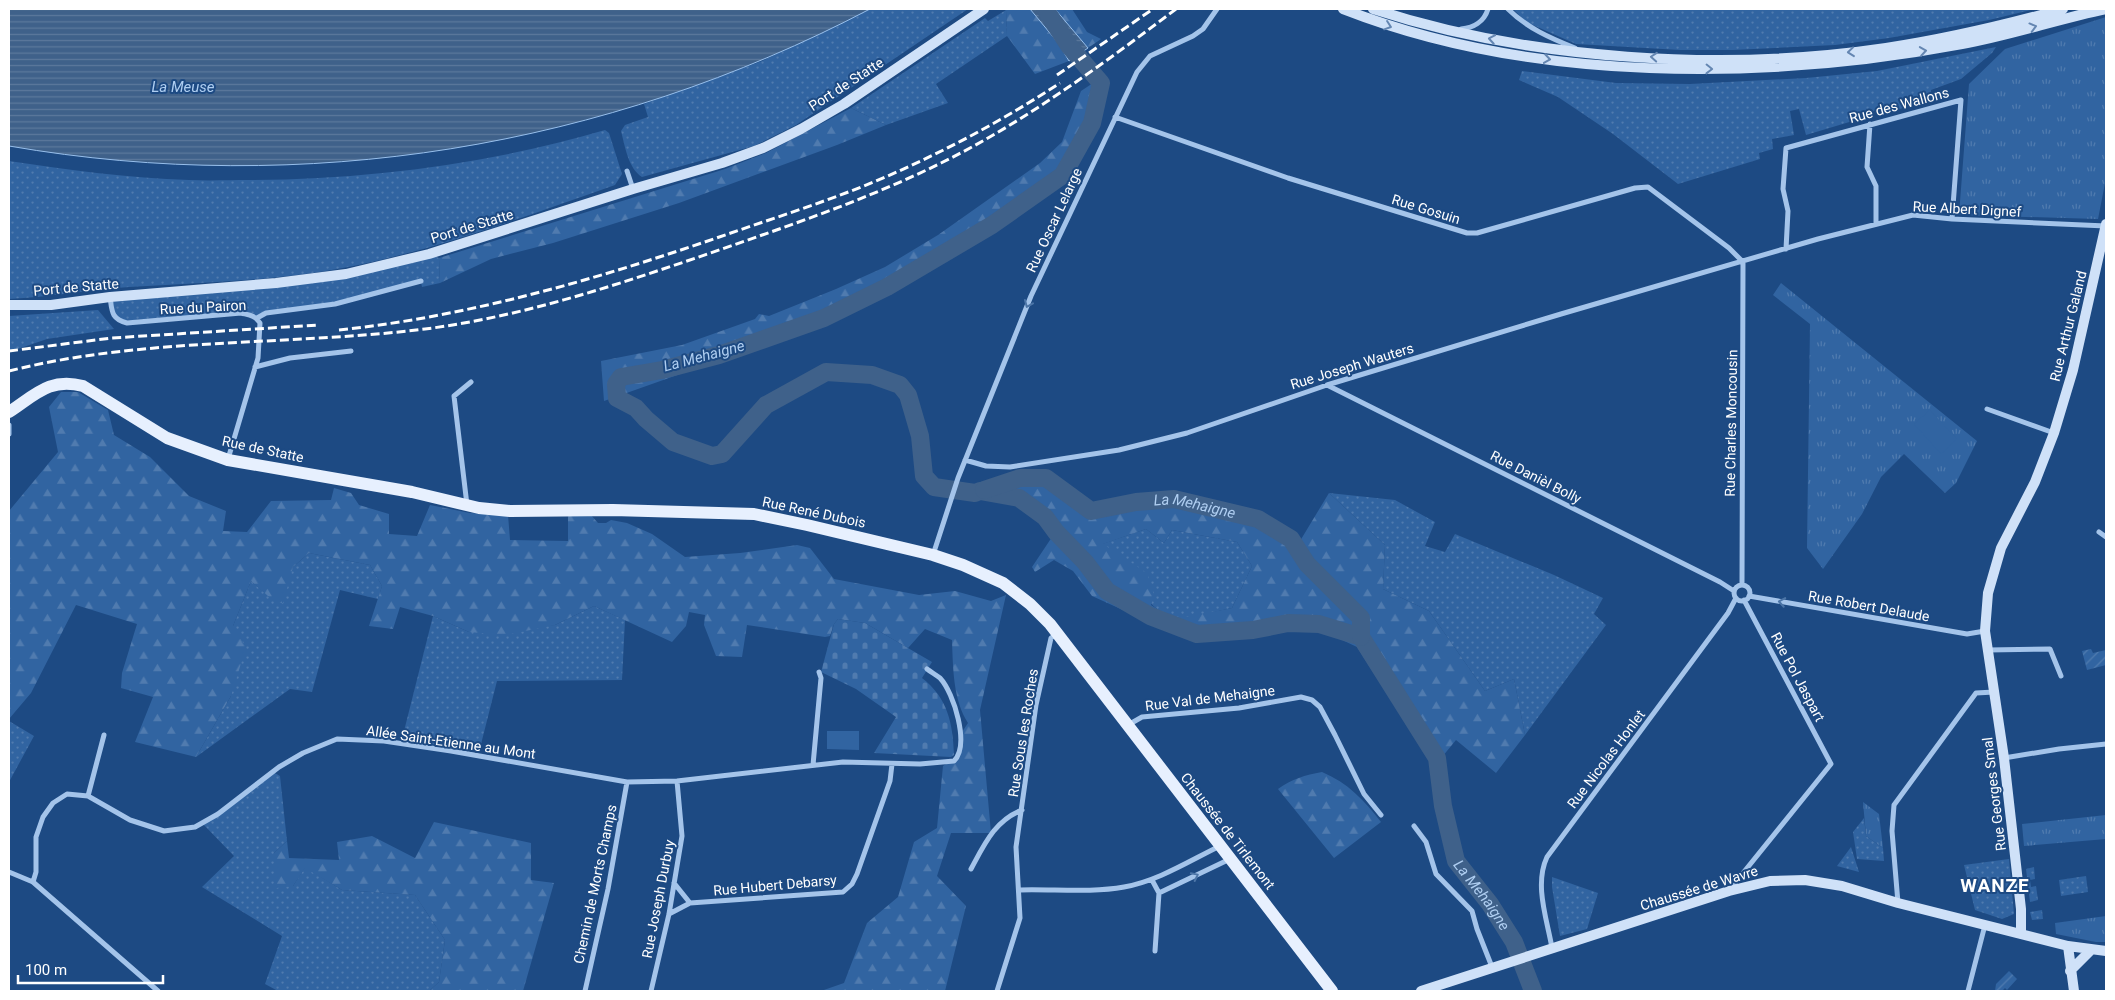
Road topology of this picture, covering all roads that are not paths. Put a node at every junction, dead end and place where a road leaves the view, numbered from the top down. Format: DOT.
graph roads {
  1 [pos="984,9"];
  2 [pos="1217,9"];
  3 [pos="1343,9"];
  4 [pos="1373,9"];
  5 [pos="1488,9"];
  6 [pos="1508,9"];
  7 [pos="2063,9"];
  8 [pos="2106,9"];
  9 [pos="1452,30"];
  10 [pos="1587,52"];
  11 [pos="1115,117"];
  12 [pos="1870,124"];
  13 [pos="627,171"];
  14 [pos="632,189"];
  15 [pos="1952,219"];
  16 [pos="1876,224"];
  17 [pos="2106,225"];
  18 [pos="1786,249"];
  19 [pos="1743,262"];
  20 [pos="421,282"];
  21 [pos="110,297"];
  22 [pos="9,306"];
  23 [pos="257,318"];
  24 [pos="351,352"];
  25 [pos="255,367"];
  26 [pos="471,382"];
  27 [pos="1327,385"];
  28 [pos="1987,409"];
  29 [pos="9,412"];
  30 [pos="9,425"];
  31 [pos="2054,433"];
  32 [pos="9,434"];
  33 [pos="228,460"];
  34 [pos="965,460"];
  35 [pos="467,506"];
  36 [pos="2099,532"];
  37 [pos="2106,537"];
  38 [pos="933,556"];
  39 [pos="1992,573"];
  40 [pos="1742,585"];
  41 [pos="1734,591"];
  42 [pos="1749,596"];
  43 [pos="1736,598"];
  44 [pos="1744,600"];
  45 [pos="1985,631"];
  46 [pos="1058,634"];
  47 [pos="1988,650"];
  48 [pos="927,669"];
  49 [pos="819,672"];
  50 [pos="2061,676"];
  51 [pos="1100,689"];
  52 [pos="1994,692"];
  53 [pos="1128,726"];
  54 [pos="104,735"];
  55 [pos="2106,744"];
  56 [pos="2004,758"];
  57 [pos="892,764"];
  58 [pos="813,765"];
  59 [pos="677,781"];
  60 [pos="627,782"];
  61 [pos="88,796"];
  62 [pos="1022,810"];
  63 [pos="1381,815"];
  64 [pos="1414,826"];
  65 [pos="1220,846"];
  66 [pos="1230,859"];
  67 [pos="971,869"];
  68 [pos="9,872"];
  69 [pos="1152,880"];
  70 [pos="33,882"];
  71 [pos="674,883"];
  72 [pos="1020,890"];
  73 [pos="1729,891"];
  74 [pos="1159,893"];
  75 [pos="690,903"];
  76 [pos="1898,903"];
  77 [pos="669,914"];
  78 [pos="1985,925"];
  79 [pos="2021,934"];
  80 [pos="2068,946"];
  81 [pos="1552,948"];
  82 [pos="2091,950"];
  83 [pos="1155,951"];
  84 [pos="2106,951"];
  85 [pos="1492,967"];
  86 [pos="2070,971"];
  87 [pos="158,991"];
  88 [pos="585,991"];
  89 [pos="651,991"];
  90 [pos="997,991"];
  91 [pos="1332,991"];
  92 [pos="1421,991"];
  93 [pos="1968,991"];
  94 [pos="2074,991"];
  1 -- 14 [label="main road, Port de Statte"];
  2 -- 11 [label="street, Rue Oscar Lelarge"];
  3 -- 8 [label="main road, one-way"];
  4 -- 9 [label="main road"];
  5 -- 9 [label="street"];
  6 -- 10 [label="street"];
  7 -- 10 [label="main road, one-way"];
  10 -- 9 [label="main road, one-way"];
  11 -- 19 [label="street, Rue Gosuin"];
  11 -- 34 [label="street, Rue Oscar Lelarge, one-way"];
  12 -- 15 [label="street, Rue des Wallons"];
  12 -- 16 [label="street"];
  12 -- 18 [label="street, Rue des Wallons"];
  13 -- 14 [label="street"];
  14 -- 21 [label="main road, Port de Statte"];
  15 -- 16 [label="street, Rue Albert Dignef"];
  15 -- 17 [label="street, Rue Albert Dignef"];
  16 -- 18 [label="street, Rue Albert Dignef"];
  17 -- 31 [label="main road, Rue Arthur Galand"];
  18 -- 19 [label="street, Rue Albert Dignef"];
  19 -- 27 [label="street, Rue Joseph Wauters"];
  19 -- 40 [label="street, Rue Charles Moncousin"];
  20 -- 23 [label="street"];
  21 -- 22 [label="main road, Port de Statte"];
  21 -- 23 [label="street, Rue du Pairon"];
  23 -- 25 [label="street, Rue du Pairon"];
  24 -- 25 [label="street"];
  25 -- 33 [label="street, Rue du Pairon"];
  26 -- 35 [label="street"];
  27 -- 34 [label="street, Rue Joseph Wauters"];
  27 -- 41 [label="street, Rue Danièl Bolly"];
  28 -- 31 [label="street"];
  29 -- 33 [label="main road, Rue de Statte"];
  30 -- 32 [label="street"];
  31 -- 39 [label="main road, Rue Arthur Galand"];
  33 -- 35 [label="main road, Rue de Statte"];
  34 -- 38 [label="street, Rue Oscar Lelarge"];
  35 -- 38 [label="main road, Rue René Dubois"];
  36 -- 37 [label="street"];
  38 -- 46 [label="main road, Rue René Dubois"];
  39 -- 45 [label="main road, Rue Georges Smal"];
  40 -- 41 [label="street"];
  40 -- 42 [label="street"];
  41 -- 43 [label="street"];
  42 -- 44 [label="street"];
  45 -- 42 [label="street, Rue Robert Delaude, one-way"];
  43 -- 44 [label="street"];
  43 -- 81 [label="street, Rue Nicolas Honlet"];
  44 -- 73 [label="street, Rue Pol Jaspart"];
  45 -- 47 [label="main road, Rue Georges Smal"];
  46 -- 51 [label="main road, Rue René Dubois"];
  46 -- 62 [label="street, Rue Sous les Roches"];
  47 -- 50 [label="street"];
  47 -- 52 [label="main road, Rue Georges Smal"];
  48 -- 57 [label="street, Allée Saint-Etienne au Mont"];
  49 -- 58 [label="street"];
  51 -- 53 [label="main road, Chaussée de Tirlemont"];
  52 -- 56 [label="main road, Rue Georges Smal"];
  52 -- 76 [label="street"];
  53 -- 63 [label="street, Rue Val de Mehaigne"];
  53 -- 65 [label="main road, Chaussée de Tirlemont"];
  54 -- 61 [label="street"];
  55 -- 56 [label="street"];
  56 -- 79 [label="main road, Rue Georges Smal"];
  57 -- 58 [label="street, Allée Saint-Etienne au Mont"];
  57 -- 75 [label="street, Rue Hubert Debarsy"];
  58 -- 59 [label="street, Allée Saint-Etienne au Mont"];
  59 -- 60 [label="street, Allée Saint-Etienne au Mont"];
  59 -- 71 [label="street, Rue Joseph Durbuy"];
  60 -- 61 [label="street, Allée Saint-Etienne au Mont"];
  60 -- 88 [label="street, Chemin de Morts Champs"];
  61 -- 70 [label="street"];
  62 -- 67 [label="street, Rue Sous les Roches"];
  62 -- 72 [label="street, Rue Sous les Roches"];
  64 -- 85 [label="street"];
  65 -- 66 [label="main road, Chaussée de Tirlemont"];
  65 -- 69 [label="street"];
  74 -- 66 [label="street, one-way"];
  66 -- 91 [label="main road, Chaussée de Tirlemont"];
  68 -- 70 [label="street"];
  69 -- 72 [label="street"];
  69 -- 74 [label="street"];
  70 -- 87 [label="street"];
  71 -- 75 [label="street"];
  71 -- 77 [label="street, Rue Joseph Durbuy"];
  72 -- 90 [label="street, Rue Sous les Roches"];
  73 -- 76 [label="main road, Chaussée de Wavre"];
  73 -- 81 [label="main road, Chaussée de Wavre"];
  74 -- 83 [label="street"];
  75 -- 77 [label="street, Rue Hubert Debarsy"];
  76 -- 78 [label="main road, Chaussée de Wavre"];
  77 -- 89 [label="street, Rue Joseph Durbuy"];
  78 -- 79 [label="main road, Chaussée de Wavre"];
  78 -- 93 [label="street"];
  79 -- 80 [label="main road, Chaussée de Wavre"];
  80 -- 82 [label="main road, Chaussée de Wavre"];
  80 -- 86 [label="main road"];
  81 -- 85 [label="main road, Chaussée de Wavre"];
  82 -- 84 [label="main road, Chaussée de Wavre"];
  82 -- 86 [label="main road"];
  85 -- 92 [label="main road, Chaussée de Wavre"];
  86 -- 94 [label="main road"];
}
